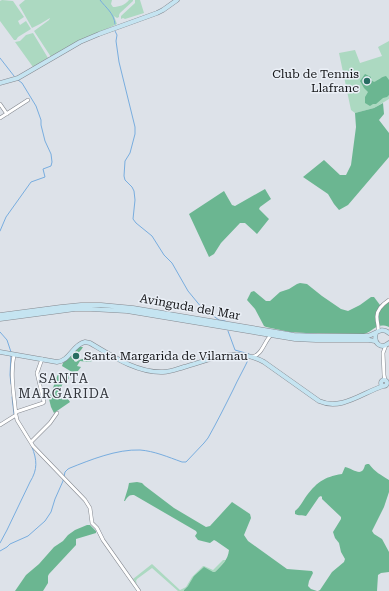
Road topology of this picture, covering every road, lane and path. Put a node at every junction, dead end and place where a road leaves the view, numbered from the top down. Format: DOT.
graph roads {
  1 [pos="177,0"];
  2 [pos="0,83"];
  3 [pos="28,100"];
  4 [pos="0,104"];
  5 [pos="7,114"];
  6 [pos="0,118"];
  7 [pos="389,300"];
  8 [pos="0,315"];
  9 [pos="0,319"];
  10 [pos="378,324"];
  11 [pos="384,330"];
  12 [pos="377,332"];
  13 [pos="389,333"];
  14 [pos="263,334"];
  15 [pos="272,335"];
  16 [pos="267,339"];
  17 [pos="375,341"];
  18 [pos="388,344"];
  19 [pos="379,345"];
  20 [pos="0,352"];
  21 [pos="383,353"];
  22 [pos="14,354"];
  23 [pos="258,354"];
  24 [pos="252,357"];
  25 [pos="42,359"];
  26 [pos="260,360"];
  27 [pos="385,383"];
  28 [pos="16,413"];
  29 [pos="57,414"];
  30 [pos="0,425"];
  31 [pos="31,442"];
  32 [pos="139,591"];
  1 -- 2 [label="main road"];
  3 -- 5 [label="street"];
  4 -- 5 [label="street"];
  5 -- 6 [label="street"];
  7 -- 10 [label="street"];
  8 -- 12 [label="main road, Avinguda del Mar"];
  9 -- 14 [label="main road, Avinguda del Mar"];
  10 -- 11 [label="street"];
  10 -- 12 [label="street"];
  11 -- 12 [label="main road, Avinguda del Mar"];
  11 -- 13 [label="main road"];
  12 -- 17 [label="main road"];
  14 -- 15 [label="main road, Avinguda del Mar"];
  14 -- 16 [label="street"];
  15 -- 16 [label="street"];
  15 -- 17 [label="main road, Avinguda del Mar"];
  16 -- 23 [label="street"];
  17 -- 19 [label="main road"];
  18 -- 19 [label="main road"];
  18 -- 21 [label="street"];
  19 -- 21 [label="street"];
  20 -- 22 [label="main road"];
  21 -- 27 [label="street"];
  22 -- 25 [label="main road"];
  22 -- 28 [label="street"];
  23 -- 24 [label="street"];
  23 -- 26 [label="street"];
  24 -- 25 [label="main road"];
  24 -- 26 [label="main road"];
  25 -- 28 [label="street"];
  26 -- 27 [label="main road"];
  28 -- 30 [label="street"];
  28 -- 31 [label="street"];
  29 -- 31 [label="street"];
  31 -- 32 [label="street"];
}
